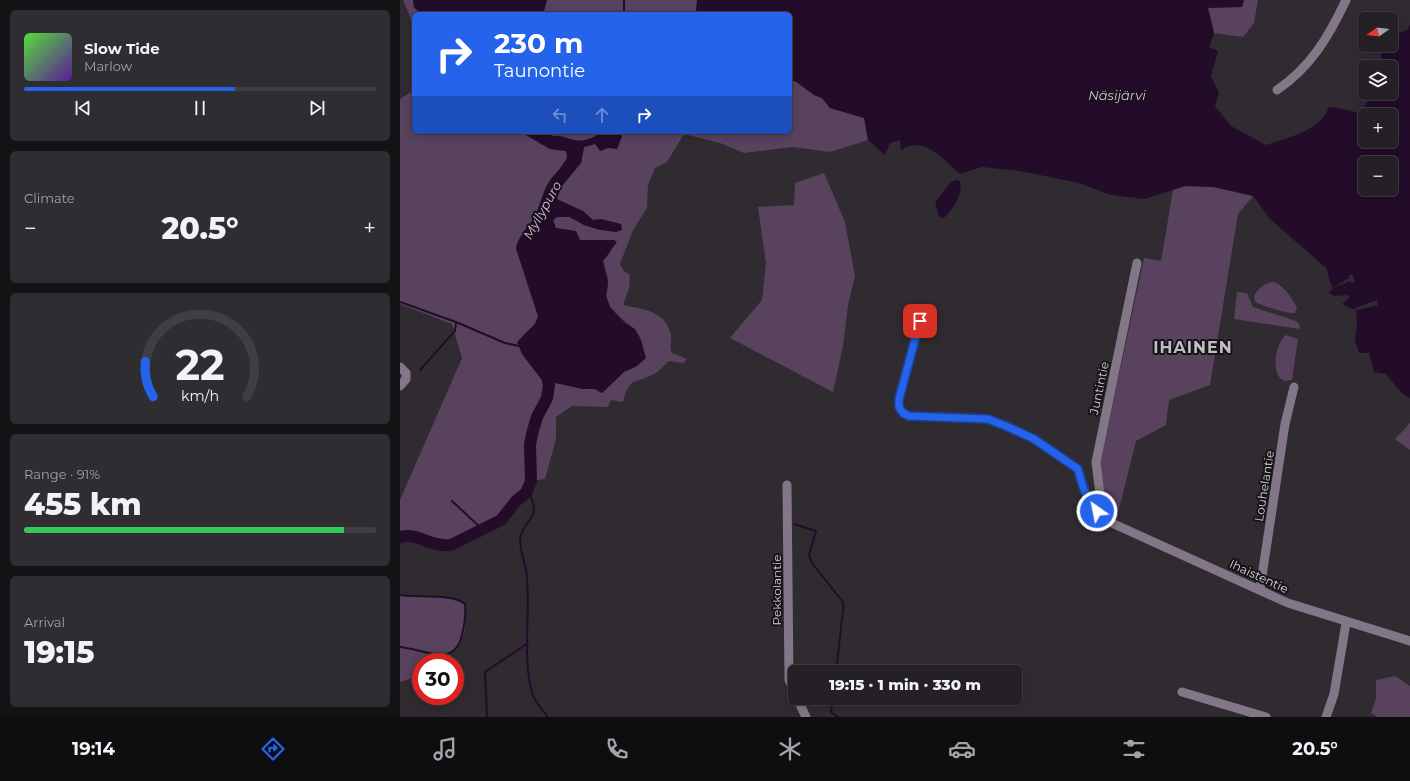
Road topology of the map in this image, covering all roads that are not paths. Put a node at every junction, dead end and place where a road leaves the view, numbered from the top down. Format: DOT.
graph roads {
  1 [pos="1346,0"];
  2 [pos="1277,90"];
  3 [pos="1137,263"];
  4 [pos="923,309"];
  5 [pos="400,367"];
  6 [pos="400,386"];
  7 [pos="1294,387"];
  8 [pos="787,485"];
  9 [pos="1103,519"];
  10 [pos="1260,589"];
  11 [pos="1346,622"];
  12 [pos="1410,641"];
  13 [pos="789,665"];
  14 [pos="1182,692"];
  15 [pos="800,705"];
  16 [pos="806,717"];
  17 [pos="1266,717"];
  18 [pos="1326,717"];
  1 -- 2 [label="street"];
  3 -- 9 [label="street, Juntintie"];
  4 -- 9 [label="street"];
  5 -- 6 [label="street"];
  7 -- 10 [label="street, Louhelantie"];
  8 -- 13 [label="street, Pekkolantie"];
  9 -- 10 [label="street, Ihaistentie"];
  10 -- 11 [label="street, Ihaistentie"];
  11 -- 12 [label="street, Ihaistentie"];
  11 -- 18 [label="street"];
  14 -- 17 [label="street"];
  15 -- 16 [label="street"];
}
